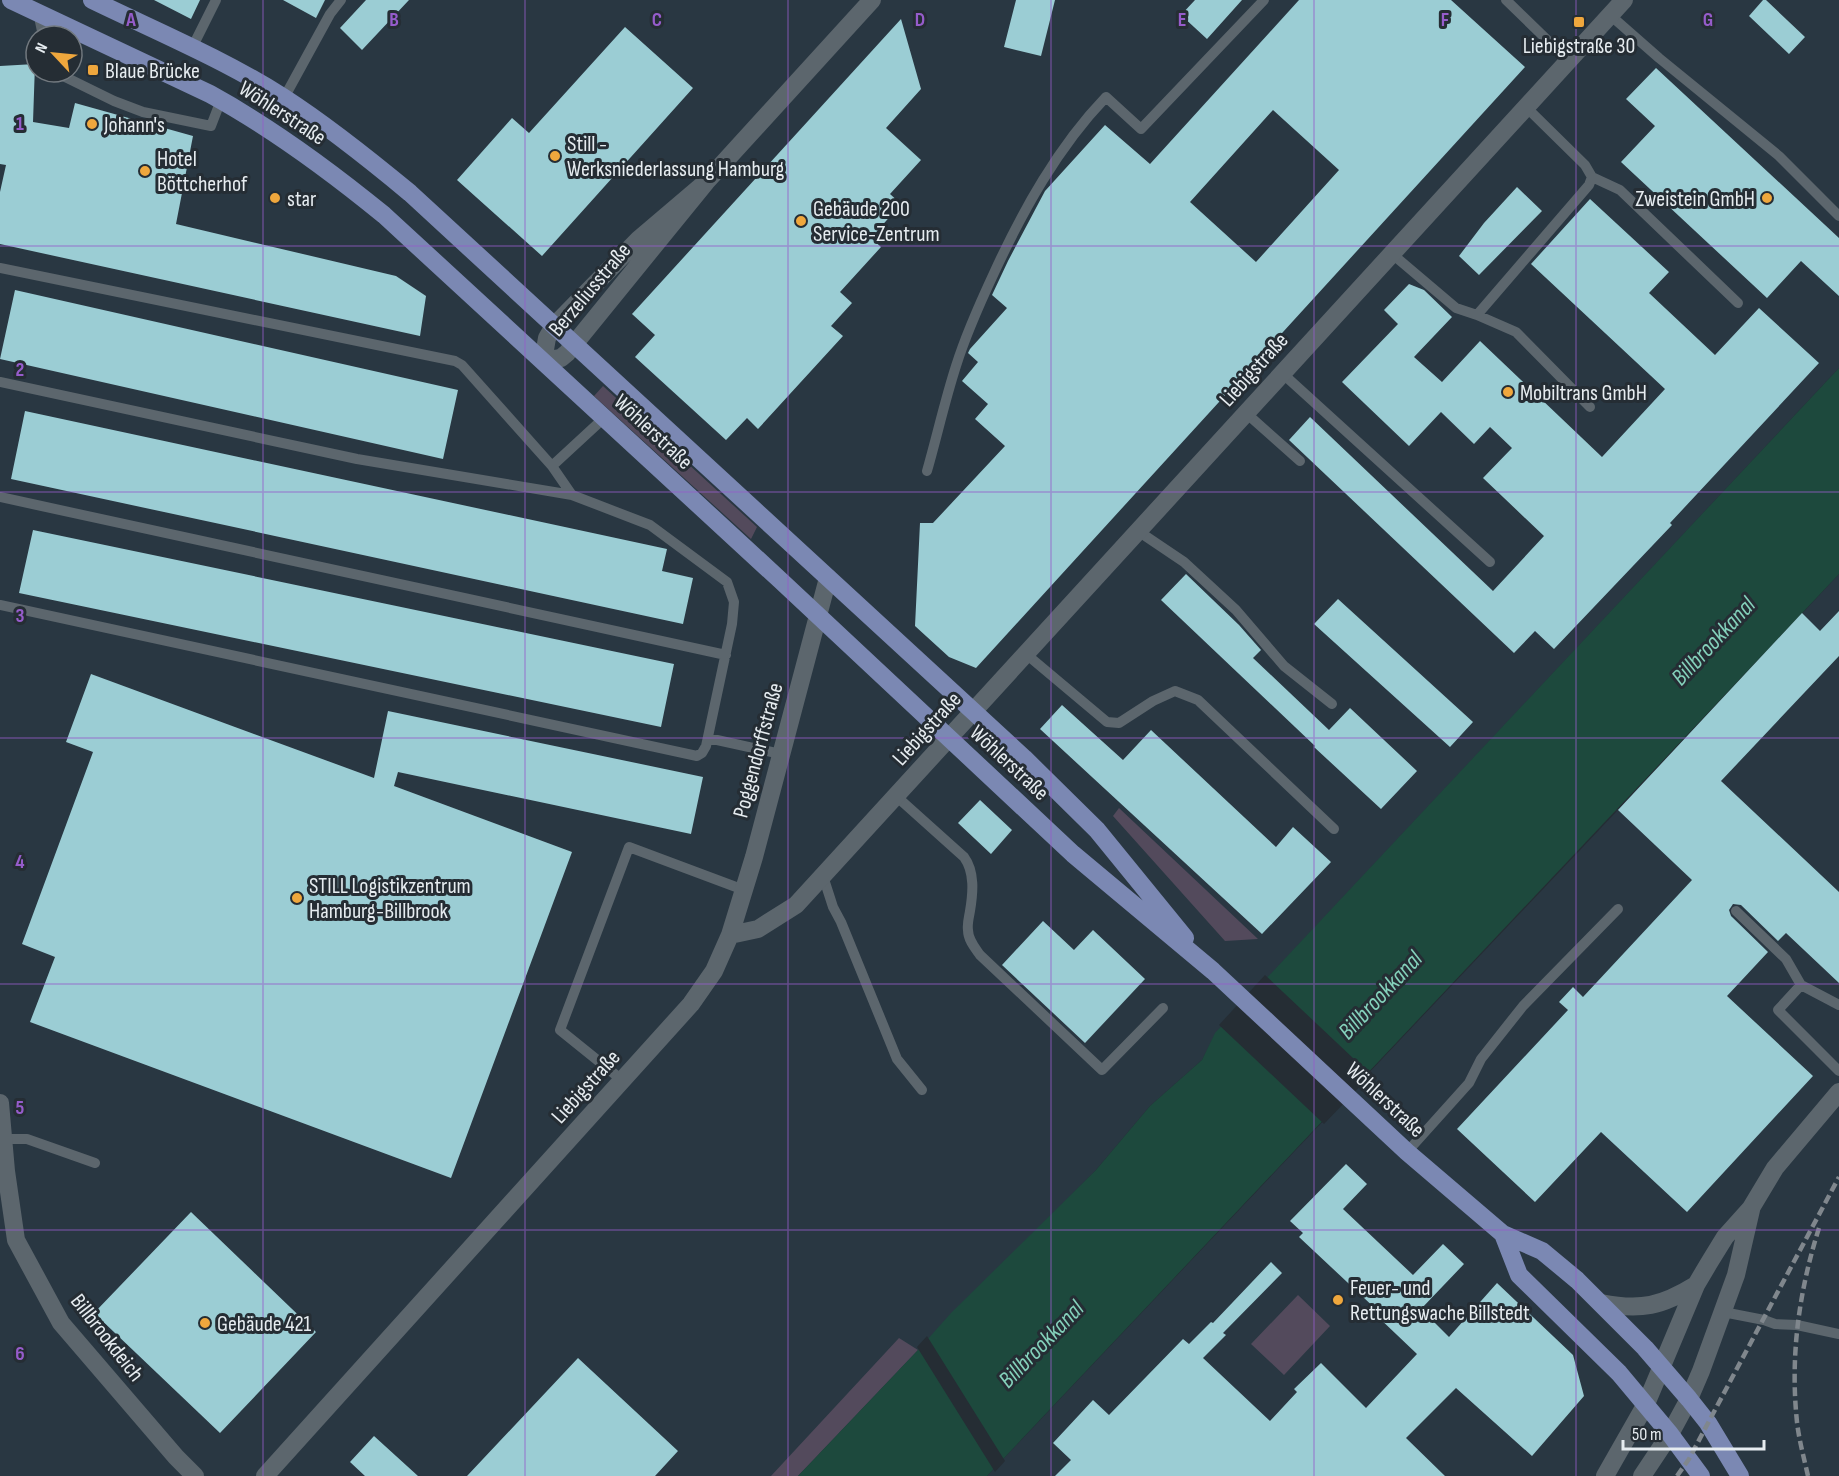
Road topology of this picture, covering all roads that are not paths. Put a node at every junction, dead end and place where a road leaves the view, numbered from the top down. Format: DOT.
graph roads {
  1 [pos="12,0"];
  2 [pos="92,0"];
  3 [pos="216,0"];
  4 [pos="341,0"];
  5 [pos="872,0"];
  6 [pos="1264,0"];
  7 [pos="1506,0"];
  8 [pos="1624,0"];
  9 [pos="38,12"];
  10 [pos="1610,15"];
  11 [pos="40,24"];
  12 [pos="192,48"];
  13 [pos="1569,61"];
  14 [pos="79,84"];
  15 [pos="284,98"];
  16 [pos="221,100"];
  17 [pos="1526,107"];
  18 [pos="1592,177"];
  19 [pos="706,182"];
  20 [pos="1839,216"];
  21 [pos="1391,253"];
  22 [pos="0,268"];
  23 [pos="1738,303"];
  24 [pos="1477,315"];
  25 [pos="554,326"];
  26 [pos="575,345"];
  27 [pos="543,361"];
  28 [pos="1282,373"];
  29 [pos="0,382"];
  30 [pos="1590,407"];
  31 [pos="1246,413"];
  32 [pos="604,418"];
  33 [pos="1300,461"];
  34 [pos="552,466"];
  35 [pos="927,471"];
  36 [pos="572,495"];
  37 [pos="0,497"];
  38 [pos="1138,531"];
  39 [pos="1490,562"];
  40 [pos="828,578"];
  41 [pos="0,605"];
  42 [pos="818,615"];
  43 [pos="1026,654"];
  44 [pos="726,655"];
  45 [pos="1332,704"];
  46 [pos="973,711"];
  47 [pos="708,738"];
  48 [pos="949,738"];
  49 [pos="781,754"];
  50 [pos="896,796"];
  51 [pos="1334,828"];
  52 [pos="823,876"];
  53 [pos="744,890"];
  54 [pos="1618,909"];
  55 [pos="1736,911"];
  56 [pos="730,935"];
  57 [pos="1213,971"];
  58 [pos="1801,985"];
  59 [pos="1839,1005"];
  60 [pos="1163,1008"];
  61 [pos="1839,1071"];
  62 [pos="622,1080"];
  63 [pos="922,1090"];
  64 [pos="1839,1092"];
  65 [pos="0,1103"];
  66 [pos="3,1139"];
  67 [pos="1407,1152"];
  68 [pos="95,1163"];
  69 [pos="1751,1208"];
  70 [pos="1503,1234"];
  71 [pos="1696,1285"];
  72 [pos="1601,1304"];
  73 [pos="1723,1312"];
  74 [pos="1839,1334"];
  75 [pos="1663,1368"];
  76 [pos="1689,1399"];
  77 [pos="1646,1404"];
  78 [pos="1670,1434"];
  79 [pos="195,1476"];
  80 [pos="265,1476"];
  81 [pos="1605,1476"];
  82 [pos="1642,1476"];
  83 [pos="1701,1476"];
  84 [pos="1740,1476"];
  1 -- 9 [label="main road, Wöhlerstraße"];
  2 -- 12 [label="main road, Wöhlerstraße"];
  3 -- 12 [label="lane"];
  4 -- 15 [label="lane"];
  5 -- 19 [label="street, Berzeliusstraße"];
  6 -- 35 [label="lane"];
  7 -- 13 [label="lane"];
  8 -- 10 [label="street, Liebigstraße"];
  9 -- 11 [label="lane"];
  9 -- 16 [label="main road, Wöhlerstraße"];
  10 -- 13 [label="street, Liebigstraße"];
  10 -- 20 [label="lane"];
  12 -- 15 [label="main road, Wöhlerstraße"];
  13 -- 17 [label="street, Liebigstraße"];
  14 -- 16 [label="lane"];
  15 -- 25 [label="main road, Wöhlerstraße"];
  16 -- 27 [label="main road, Wöhlerstraße"];
  17 -- 18 [label="lane"];
  17 -- 21 [label="street, Liebigstraße"];
  18 -- 23 [label="lane"];
  18 -- 24 [label="lane"];
  19 -- 25 [label="street, Berzeliusstraße"];
  19 -- 26 [label="street, Berzeliusstraße"];
  21 -- 24 [label="lane"];
  21 -- 28 [label="street, Liebigstraße"];
  22 -- 34 [label="lane"];
  24 -- 30 [label="lane"];
  25 -- 26 [label="main road, Wöhlerstraße"];
  25 -- 27 [label="street, Berzeliusstraße"];
  26 -- 27 [label="street, Berzeliusstraße"];
  26 -- 40 [label="main road, Wöhlerstraße"];
  27 -- 32 [label="main road, Wöhlerstraße"];
  28 -- 31 [label="street, Liebigstraße"];
  28 -- 39 [label="lane"];
  29 -- 36 [label="lane"];
  31 -- 33 [label="lane"];
  31 -- 38 [label="street, Liebigstraße"];
  32 -- 34 [label="lane"];
  32 -- 42 [label="main road, Wöhlerstraße"];
  34 -- 36 [label="lane"];
  36 -- 44 [label="lane"];
  37 -- 44 [label="lane"];
  38 -- 43 [label="street, Liebigstraße"];
  38 -- 45 [label="lane"];
  40 -- 42 [label="street, Poggendorffstraße"];
  40 -- 46 [label="main road, Wöhlerstraße"];
  41 -- 47 [label="lane"];
  42 -- 48 [label="main road, Wöhlerstraße"];
  42 -- 49 [label="street, Poggendorffstraße"];
  43 -- 46 [label="street, Liebigstraße"];
  43 -- 51 [label="lane"];
  44 -- 47 [label="lane"];
  46 -- 48 [label="street, Liebigstraße"];
  46 -- 57 [label="main road, Wöhlerstraße"];
  47 -- 49 [label="lane"];
  48 -- 50 [label="street, Liebigstraße"];
  48 -- 57 [label="main road, Wöhlerstraße"];
  49 -- 53 [label="street, Poggendorffstraße"];
  50 -- 52 [label="street, Liebigstraße"];
  50 -- 60 [label="lane"];
  52 -- 56 [label="street, Liebigstraße"];
  52 -- 63 [label="lane"];
  53 -- 56 [label="street, Poggendorffstraße"];
  53 -- 62 [label="lane"];
  54 -- 67 [label="lane"];
  55 -- 58 [label="lane"];
  56 -- 62 [label="street, Liebigstraße"];
  57 -- 67 [label="main road, Wöhlerstraße"];
  58 -- 59 [label="lane"];
  58 -- 61 [label="lane"];
  62 -- 80 [label="street, Liebigstraße"];
  64 -- 69 [label="street"];
  65 -- 66 [label="street, Billbrookdeich"];
  66 -- 68 [label="lane"];
  66 -- 79 [label="street, Billbrookdeich"];
  67 -- 70 [label="main road, Wöhlerstraße"];
  69 -- 71 [label="street"];
  69 -- 73 [label="street"];
  70 -- 72 [label="main road, Wöhlerstraße"];
  70 -- 77 [label="main road, Wöhlerstraße"];
  71 -- 72 [label="street"];
  71 -- 75 [label="street"];
  72 -- 75 [label="main road, Wöhlerstraße"];
  73 -- 74 [label="lane"];
  73 -- 76 [label="street"];
  75 -- 76 [label="main road, Wöhlerstraße"];
  75 -- 77 [label="street"];
  76 -- 78 [label="street"];
  76 -- 84 [label="main road, Wöhlerstraße"];
  77 -- 78 [label="main road, Wöhlerstraße"];
  77 -- 81 [label="street"];
  78 -- 82 [label="street"];
  78 -- 83 [label="main road, Wöhlerstraße"];
}
